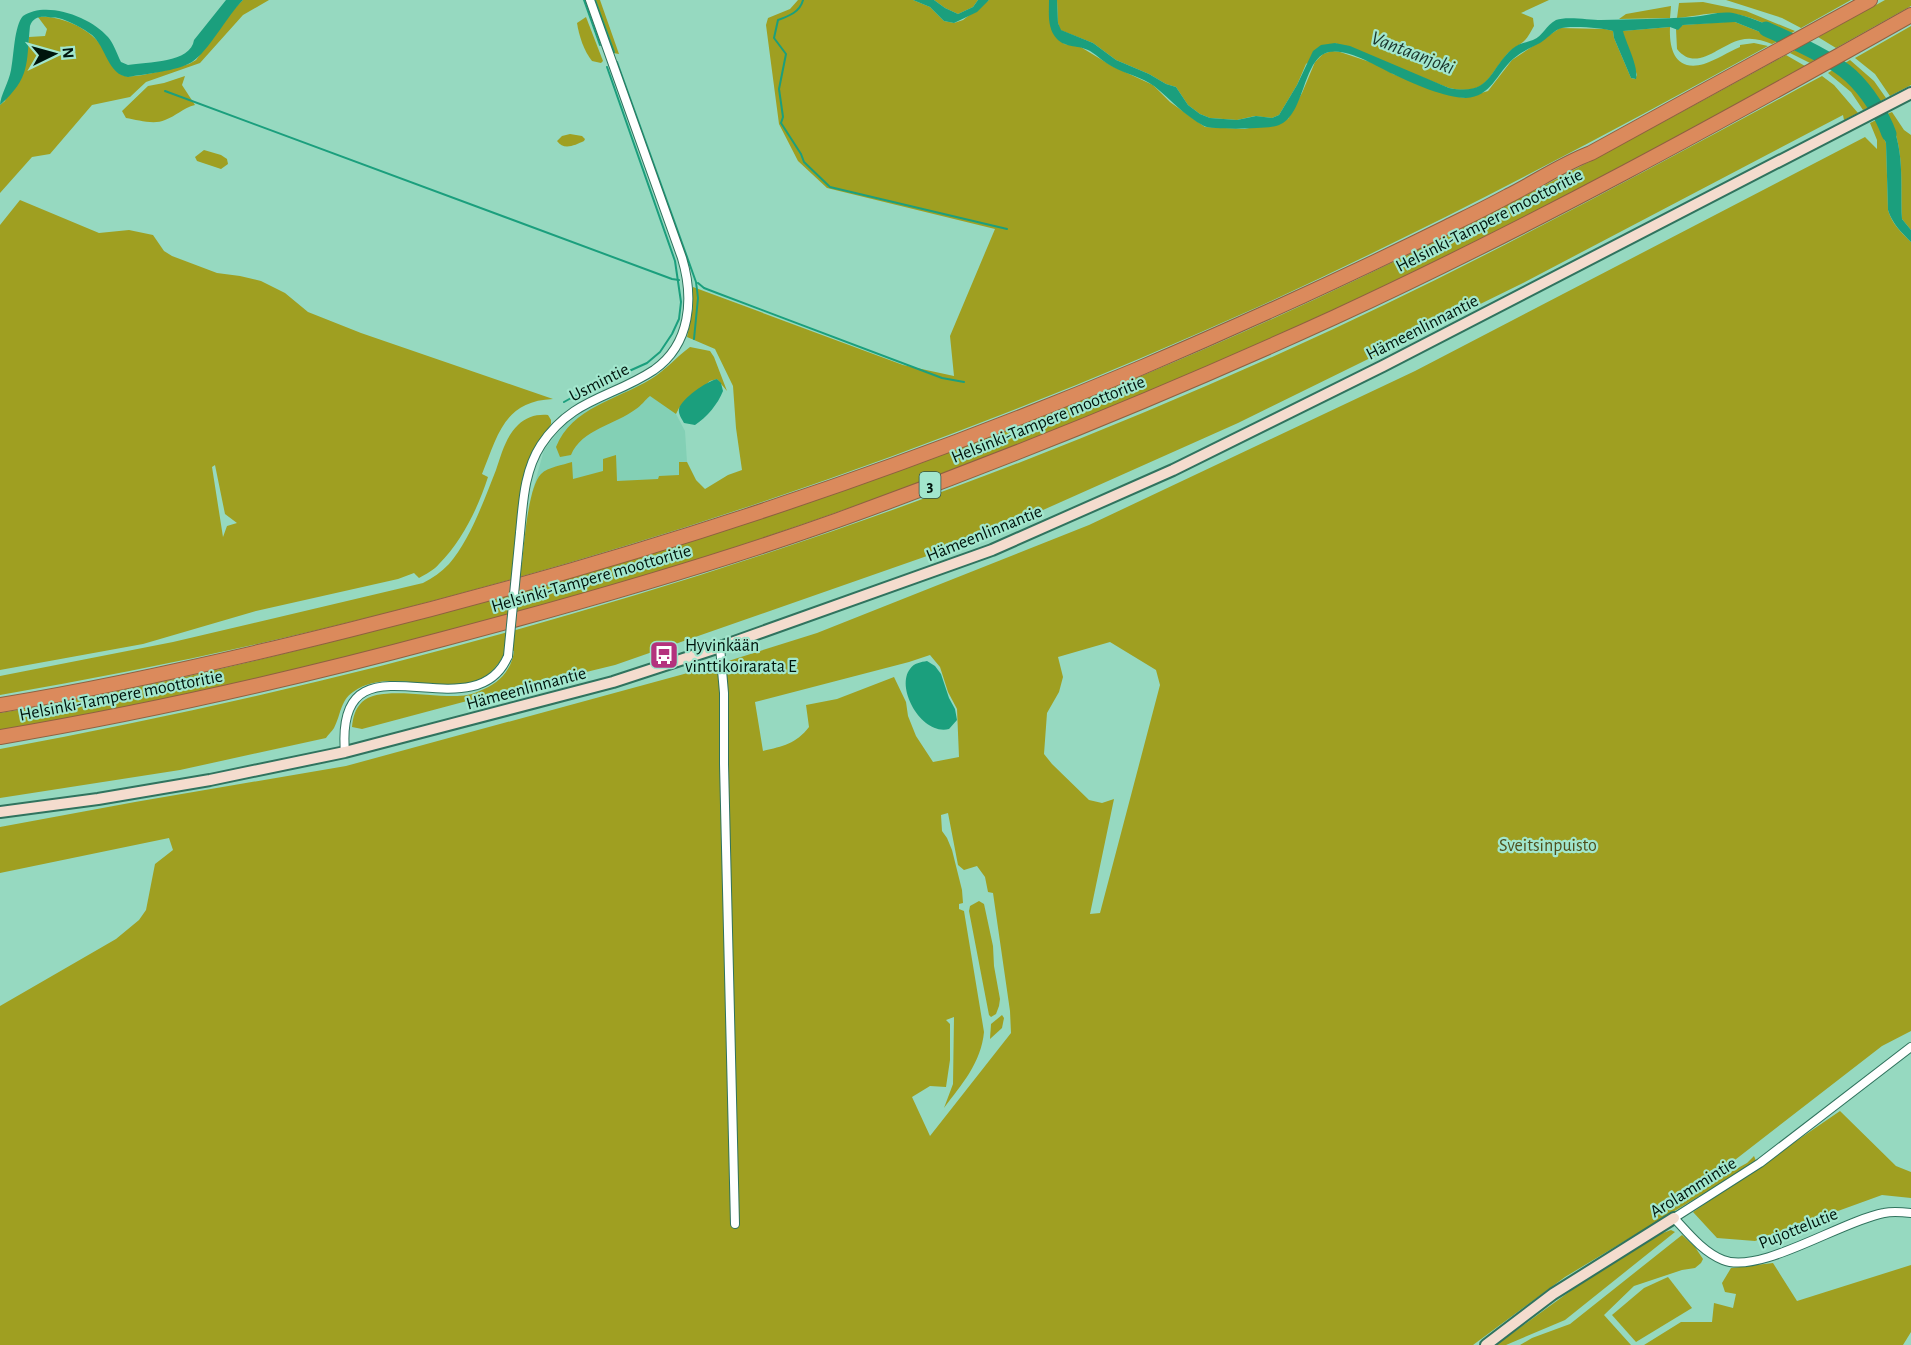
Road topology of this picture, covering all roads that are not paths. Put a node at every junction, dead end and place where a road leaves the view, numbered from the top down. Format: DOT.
graph roads {
  1 [pos="591,0"];
  2 [pos="1870,0"];
  3 [pos="1911,15"];
  4 [pos="1910,94"];
  5 [pos="720,647"];
  6 [pos="0,705"];
  7 [pos="0,737"];
  8 [pos="345,752"];
  9 [pos="0,812"];
  10 [pos="1911,1047"];
  11 [pos="1911,1213"];
  12 [pos="1674,1218"];
  13 [pos="735,1224"];
  14 [pos="1486,1345"];
  1 -- 8 [label="street, Usmintie, bridge"];
  2 -- 6 [label="highway, Helsinki-Tampere moottoritie / 3"];
  3 -- 7 [label="highway, Helsinki-Tampere moottoritie / 3"];
  4 -- 5 [label="main road, Hämeenlinnantie"];
  5 -- 8 [label="main road, Hämeenlinnantie"];
  5 -- 13 [label="street"];
  8 -- 9 [label="main road, Hämeenlinnantie"];
  10 -- 12 [label="street, Arolammintie"];
  11 -- 12 [label="street, Pujottelutie"];
  12 -- 14 [label="main road, Arolammintie"];
}
